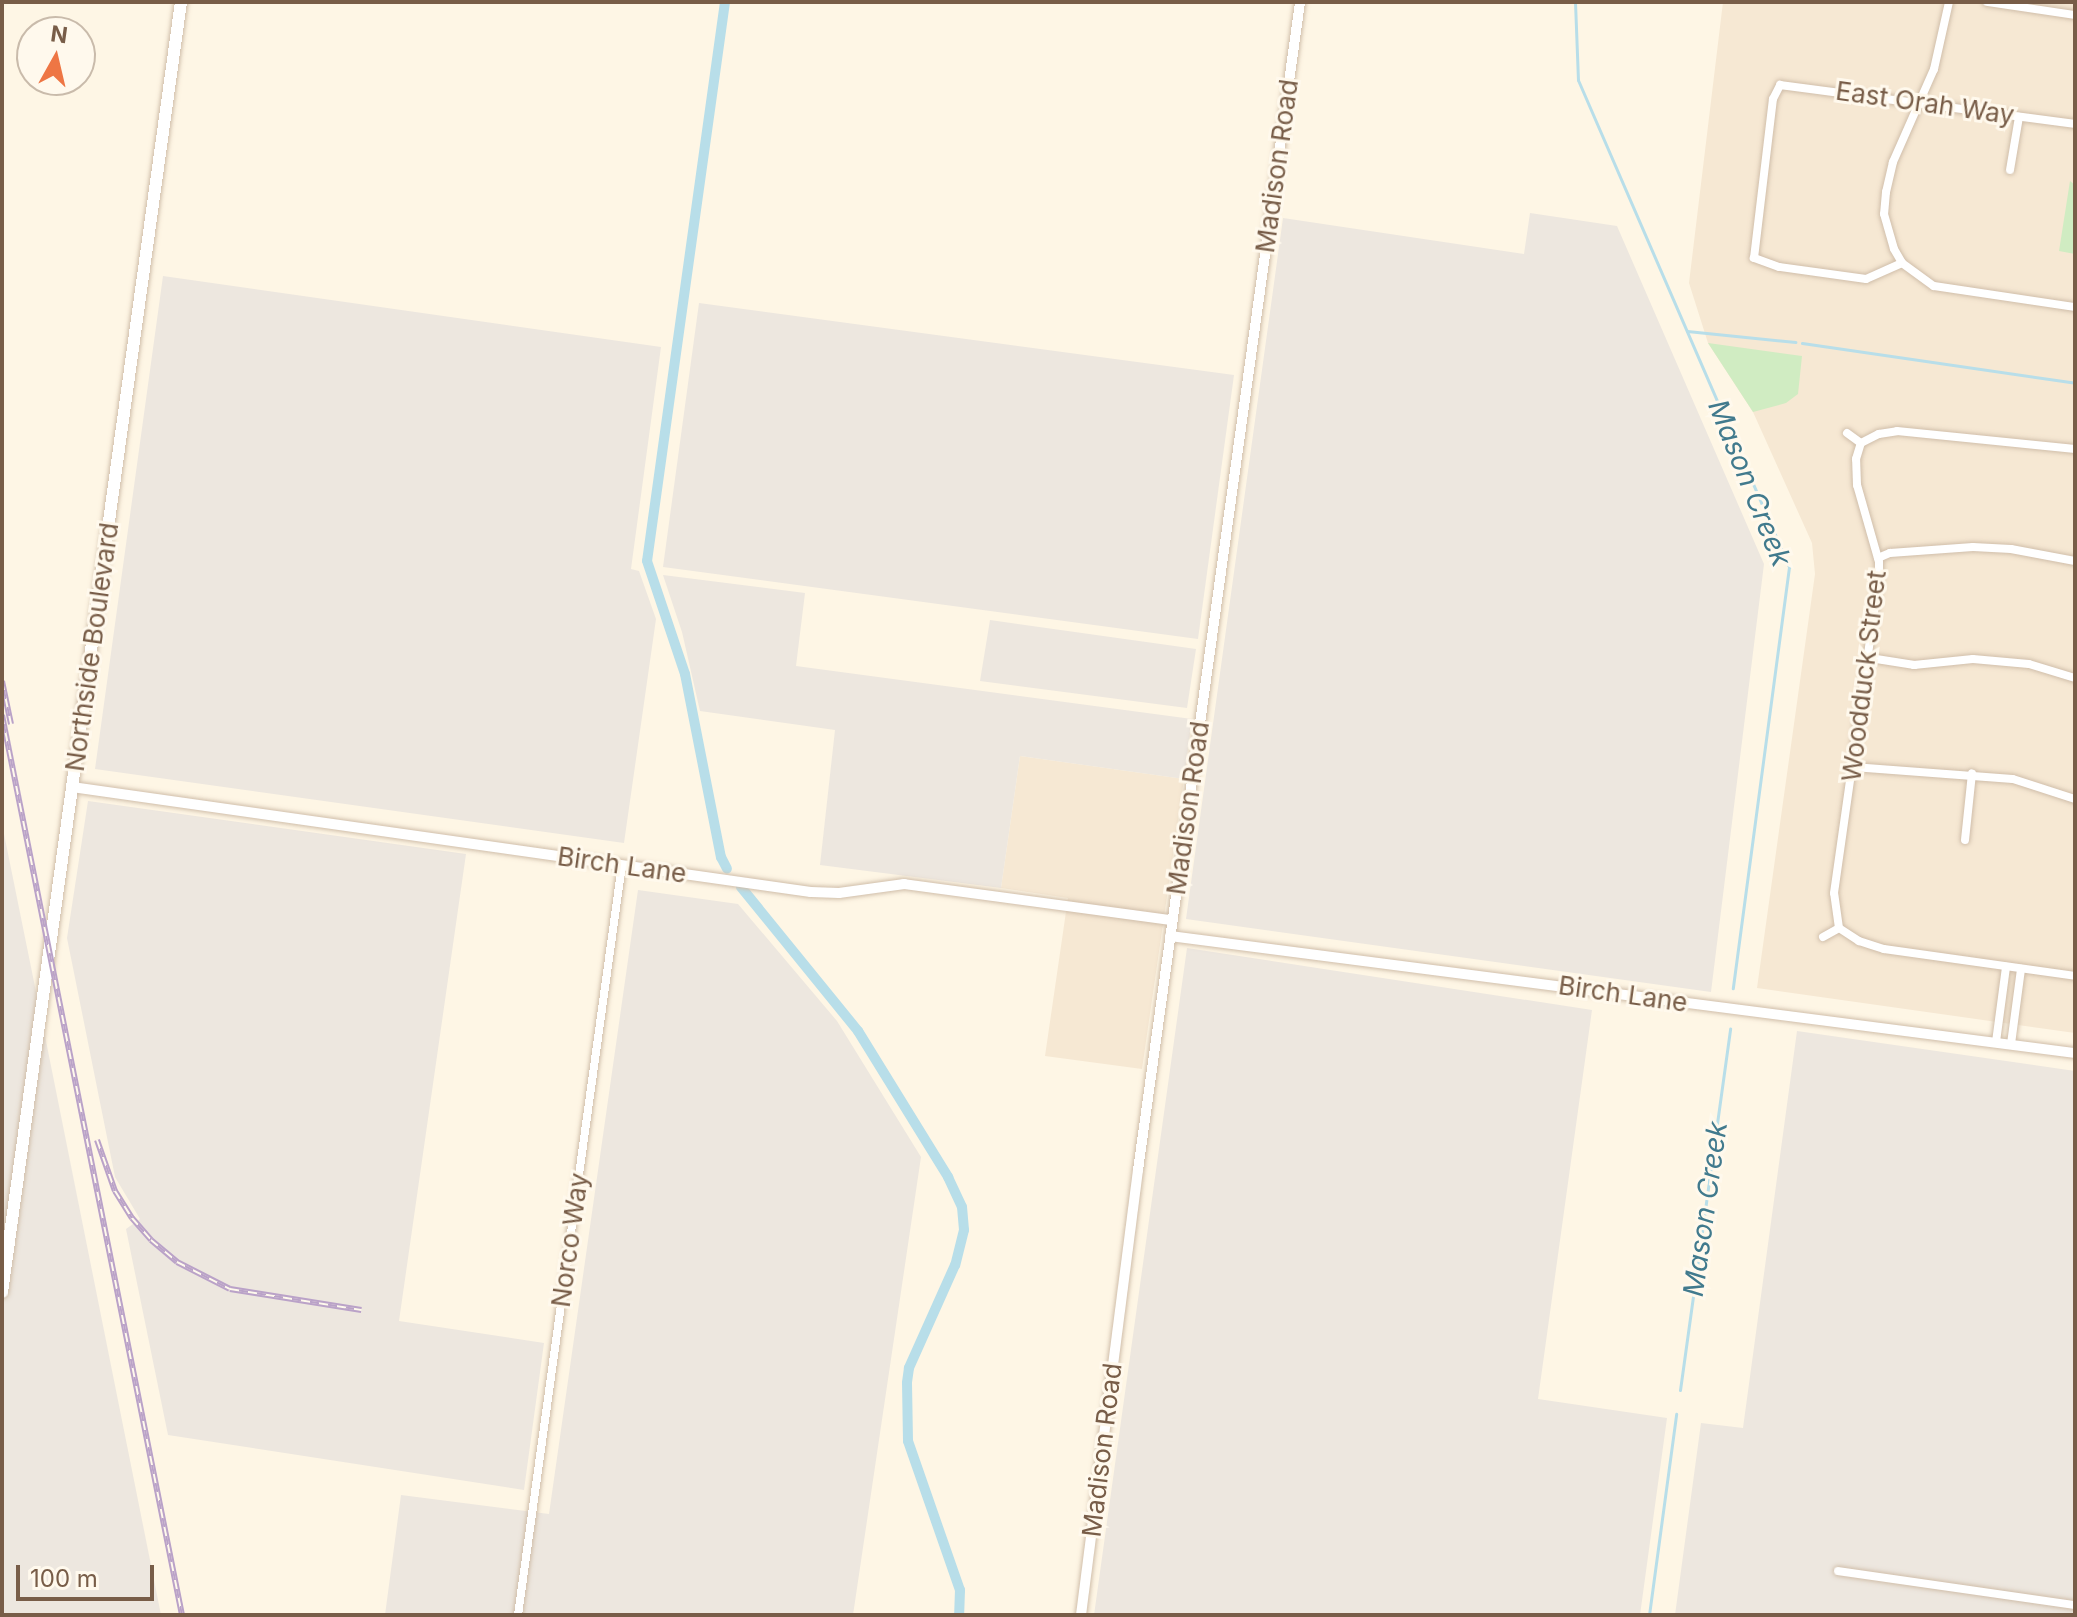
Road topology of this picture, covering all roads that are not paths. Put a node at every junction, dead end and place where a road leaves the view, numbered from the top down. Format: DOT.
graph roads {
  1 [pos="181,2"];
  2 [pos="1300,2"];
  3 [pos="1949,2"];
  4 [pos="1987,2"];
  5 [pos="2075,15"];
  6 [pos="1919,103"];
  7 [pos="2019,117"];
  8 [pos="2075,124"];
  9 [pos="2010,170"];
  10 [pos="1902,263"];
  11 [pos="2075,307"];
  12 [pos="1847,433"];
  13 [pos="1861,443"];
  14 [pos="2075,449"];
  15 [pos="1878,558"];
  16 [pos="2075,561"];
  17 [pos="1870,658"];
  18 [pos="2075,678"];
  19 [pos="1853,767"];
  20 [pos="1972,773"];
  21 [pos="72,787"];
  22 [pos="2075,799"];
  23 [pos="1965,840"];
  24 [pos="622,865"];
  25 [pos="1172,920"];
  26 [pos="1839,928"];
  27 [pos="1170,936"];
  28 [pos="1823,937"];
  29 [pos="2006,967"];
  30 [pos="2021,969"];
  31 [pos="2075,976"];
  32 [pos="1996,1042"];
  33 [pos="2011,1044"];
  34 [pos="2075,1053"];
  35 [pos="2,1292"];
  36 [pos="1838,1571"];
  37 [pos="2075,1605"];
  38 [pos="518,1615"];
  39 [pos="1081,1615"];
  1 -- 21 [label="main road, Northside Boulevard"];
  2 -- 25 [label="street, Madison Road"];
  3 -- 6 [label="street"];
  4 -- 5 [label="street"];
  6 -- 7 [label="street, East Orah Way"];
  6 -- 10 [label="street"];
  6 -- 10 [label="street, East Orah Way"];
  7 -- 8 [label="street, East Orah Way"];
  7 -- 9 [label="street"];
  10 -- 11 [label="street"];
  12 -- 13 [label="street"];
  13 -- 14 [label="street"];
  13 -- 15 [label="street, Woodduck Street"];
  15 -- 16 [label="street"];
  15 -- 17 [label="street, Woodduck Street"];
  17 -- 18 [label="street"];
  17 -- 19 [label="street, Woodduck Street"];
  19 -- 20 [label="street"];
  19 -- 26 [label="street, Woodduck Street"];
  20 -- 22 [label="street"];
  20 -- 23 [label="street"];
  21 -- 24 [label="street, Birch Lane"];
  21 -- 35 [label="main road, Northside Boulevard"];
  24 -- 25 [label="street, Birch Lane"];
  24 -- 38 [label="street, Norco Way"];
  25 -- 27 [label="street, Madison Road"];
  26 -- 28 [label="street"];
  26 -- 29 [label="street"];
  27 -- 32 [label="street, Birch Lane"];
  27 -- 39 [label="street, Madison Road"];
  29 -- 30 [label="street"];
  29 -- 32 [label="street"];
  30 -- 31 [label="street"];
  30 -- 33 [label="street"];
  32 -- 33 [label="street, Birch Lane"];
  33 -- 34 [label="street, Birch Lane"];
  36 -- 37 [label="street"];
}
